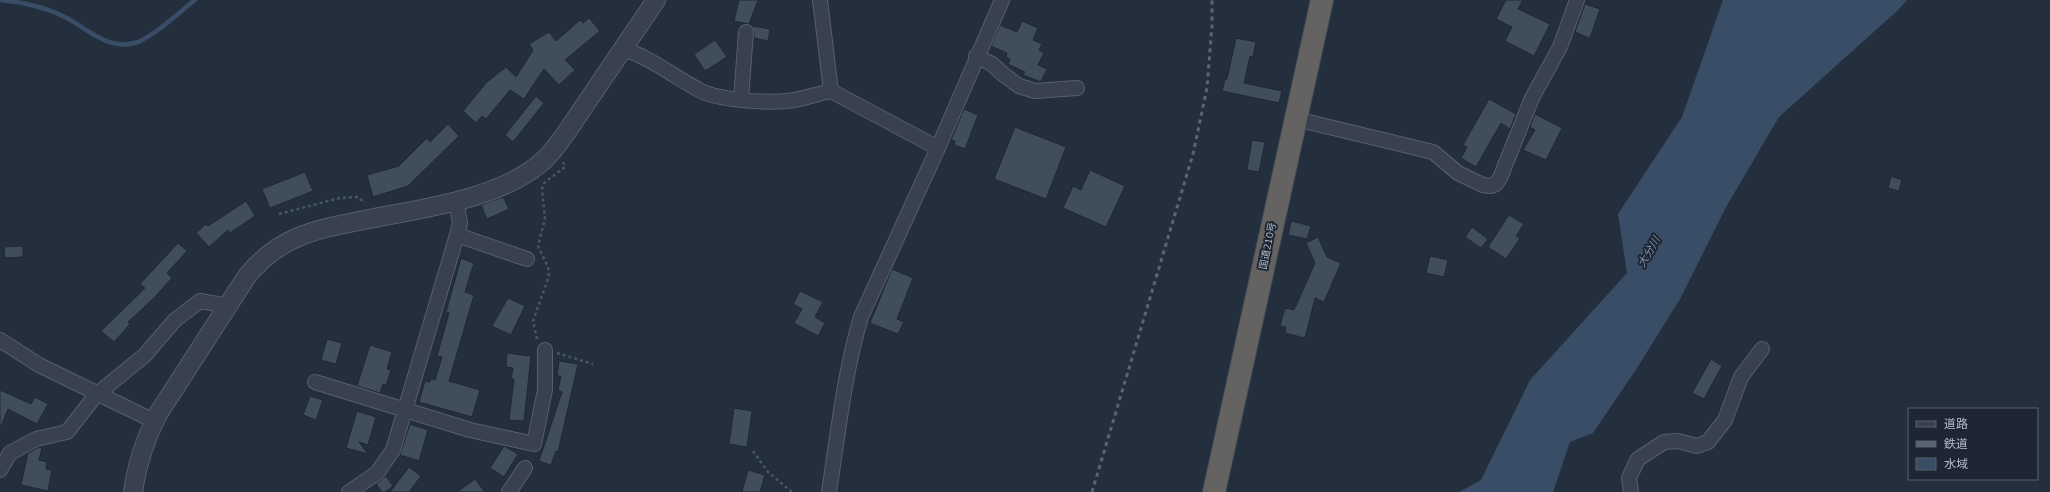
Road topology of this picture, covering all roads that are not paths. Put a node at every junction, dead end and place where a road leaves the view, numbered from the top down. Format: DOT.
graph roads {
  1 [pos="656,0"];
  2 [pos="820,0"];
  3 [pos="1002,0"];
  4 [pos="1322,0"];
  5 [pos="1577,0"];
  6 [pos="746,32"];
  7 [pos="623,49"];
  8 [pos="976,56"];
  9 [pos="1077,88"];
  10 [pos="831,91"];
  11 [pos="741,99"];
  12 [pos="1296,119"];
  13 [pos="938,148"];
  14 [pos="456,200"];
  15 [pos="457,235"];
  16 [pos="528,259"];
  17 [pos="228,306"];
  18 [pos="0,340"];
  19 [pos="1762,348"];
  20 [pos="545,350"];
  21 [pos="315,382"];
  22 [pos="96,395"];
  23 [pos="404,409"];
  24 [pos="154,421"];
  25 [pos="525,468"];
  26 [pos="0,470"];
  27 [pos="133,492"];
  28 [pos="349,492"];
  29 [pos="509,492"];
  30 [pos="829,492"];
  31 [pos="1214,492"];
  32 [pos="1631,492"];
  1 -- 7 [label="street"];
  2 -- 10 [label="street"];
  3 -- 8 [label="street"];
  4 -- 12 [label="highway, 国道210号"];
  5 -- 12 [label="street"];
  6 -- 11 [label="street"];
  7 -- 11 [label="street"];
  7 -- 14 [label="street"];
  8 -- 9 [label="street"];
  8 -- 13 [label="street"];
  10 -- 11 [label="street"];
  10 -- 13 [label="street"];
  12 -- 31 [label="highway, 国道210号"];
  13 -- 30 [label="street"];
  14 -- 15 [label="street"];
  14 -- 17 [label="street"];
  15 -- 16 [label="street"];
  15 -- 23 [label="street"];
  17 -- 22 [label="street"];
  17 -- 24 [label="street"];
  18 -- 22 [label="street"];
  19 -- 32 [label="street"];
  20 -- 23 [label="street"];
  21 -- 23 [label="street"];
  22 -- 24 [label="street"];
  22 -- 26 [label="street"];
  23 -- 28 [label="street"];
  24 -- 27 [label="street"];
  25 -- 29 [label="street"];
}
